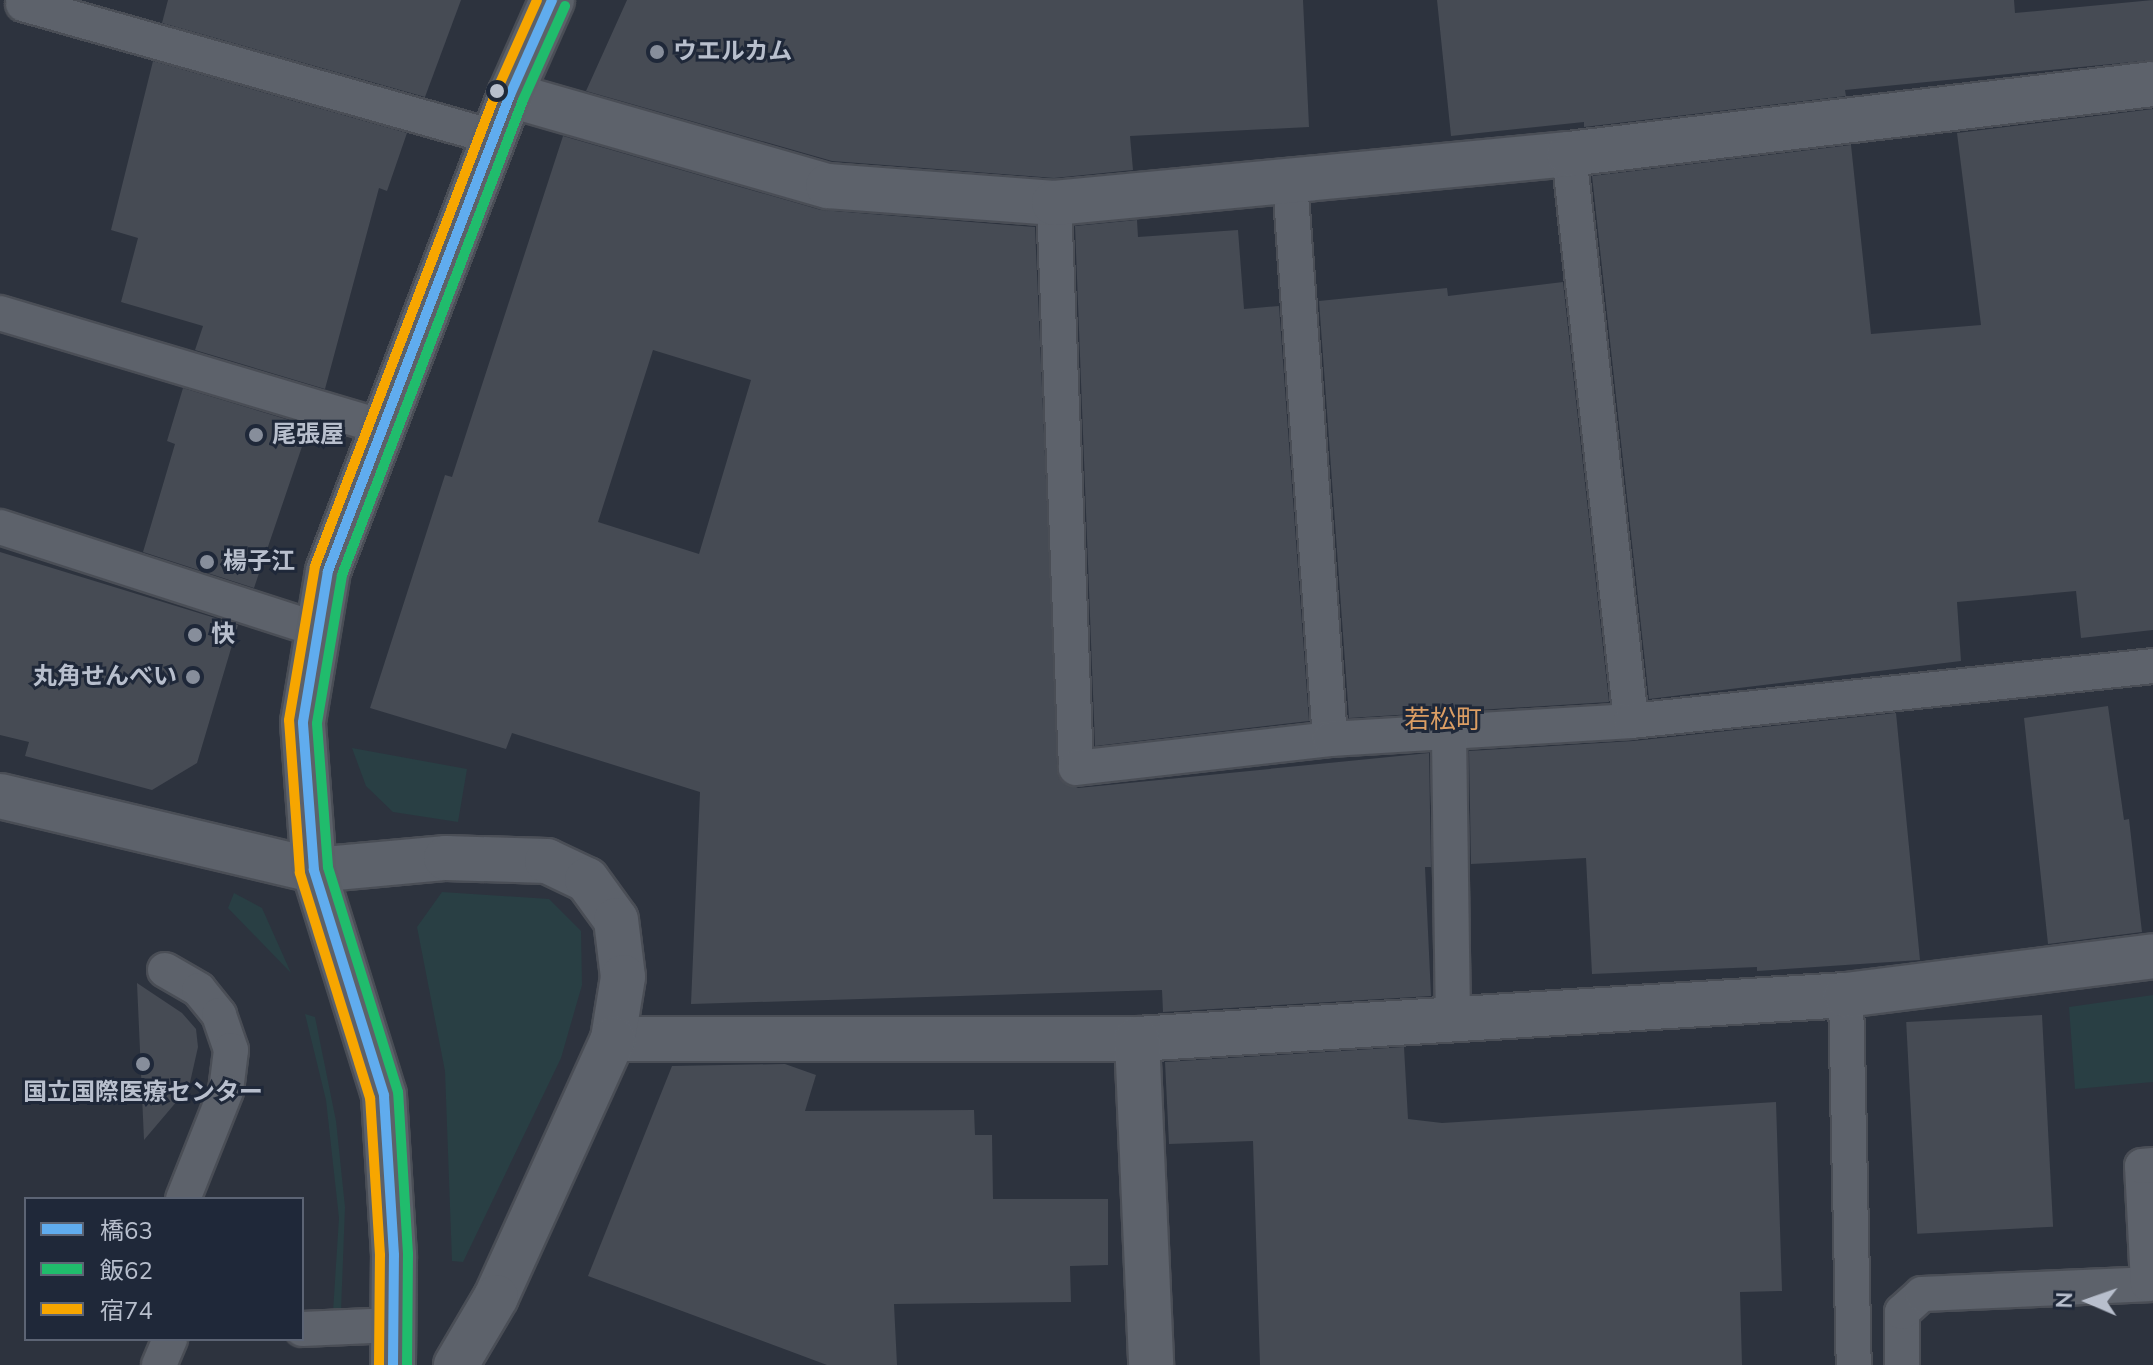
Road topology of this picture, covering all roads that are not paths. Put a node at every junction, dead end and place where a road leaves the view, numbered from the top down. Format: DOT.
graph roads {
  1 [pos="552,0"];
  2 [pos="23,4"];
  3 [pos="2153,84"];
  4 [pos="510,95"];
  5 [pos="494,137"];
  6 [pos="1569,154"];
  7 [pos="1290,182"];
  8 [pos="1054,203"];
  9 [pos="0,291"];
  10 [pos="0,313"];
  11 [pos="97,319"];
  12 [pos="383,427"];
  13 [pos="0,527"];
  14 [pos="319,630"];
  15 [pos="2153,666"];
  16 [pos="1631,721"];
  17 [pos="1449,736"];
  18 [pos="1330,739"];
  19 [pos="0,796"];
  20 [pos="314,870"];
  21 [pos="2153,956"];
  22 [pos="165,970"];
  23 [pos="1846,995"];
  24 [pos="1453,1019"];
  25 [pos="613,1039"];
  26 [pos="1137,1039"];
  27 [pos="2153,1165"];
  28 [pos="184,1197"];
  29 [pos="304,1329"];
  30 [pos="169,1341"];
  31 [pos="393,1345"];
  32 [pos="159,1365"];
  33 [pos="456,1365"];
  34 [pos="1151,1365"];
  35 [pos="1854,1365"];
  36 [pos="1902,1365"];
  1 -- 4 [label="main road"];
  2 -- 5 [label="lane"];
  3 -- 6 [label="street"];
  4 -- 5 [label="main road"];
  4 -- 8 [label="street"];
  5 -- 12 [label="main road"];
  6 -- 7 [label="street"];
  6 -- 16 [label="lane"];
  7 -- 8 [label="street"];
  7 -- 18 [label="lane"];
  8 -- 18 [label="lane"];
  9 -- 11 [label="lane"];
  10 -- 12 [label="lane"];
  12 -- 14 [label="main road"];
  13 -- 14 [label="lane"];
  14 -- 20 [label="main road"];
  15 -- 16 [label="lane"];
  16 -- 17 [label="lane"];
  17 -- 18 [label="lane"];
  17 -- 24 [label="lane"];
  19 -- 20 [label="street"];
  20 -- 25 [label="street"];
  20 -- 31 [label="main road"];
  21 -- 23 [label="street"];
  22 -- 28 [label="lane"];
  23 -- 24 [label="street"];
  23 -- 35 [label="lane"];
  24 -- 26 [label="street"];
  25 -- 26 [label="street"];
  25 -- 33 [label="street"];
  26 -- 34 [label="street"];
  27 -- 36 [label="lane"];
  29 -- 31 [label="lane"];
  30 -- 32 [label="lane"];
}
